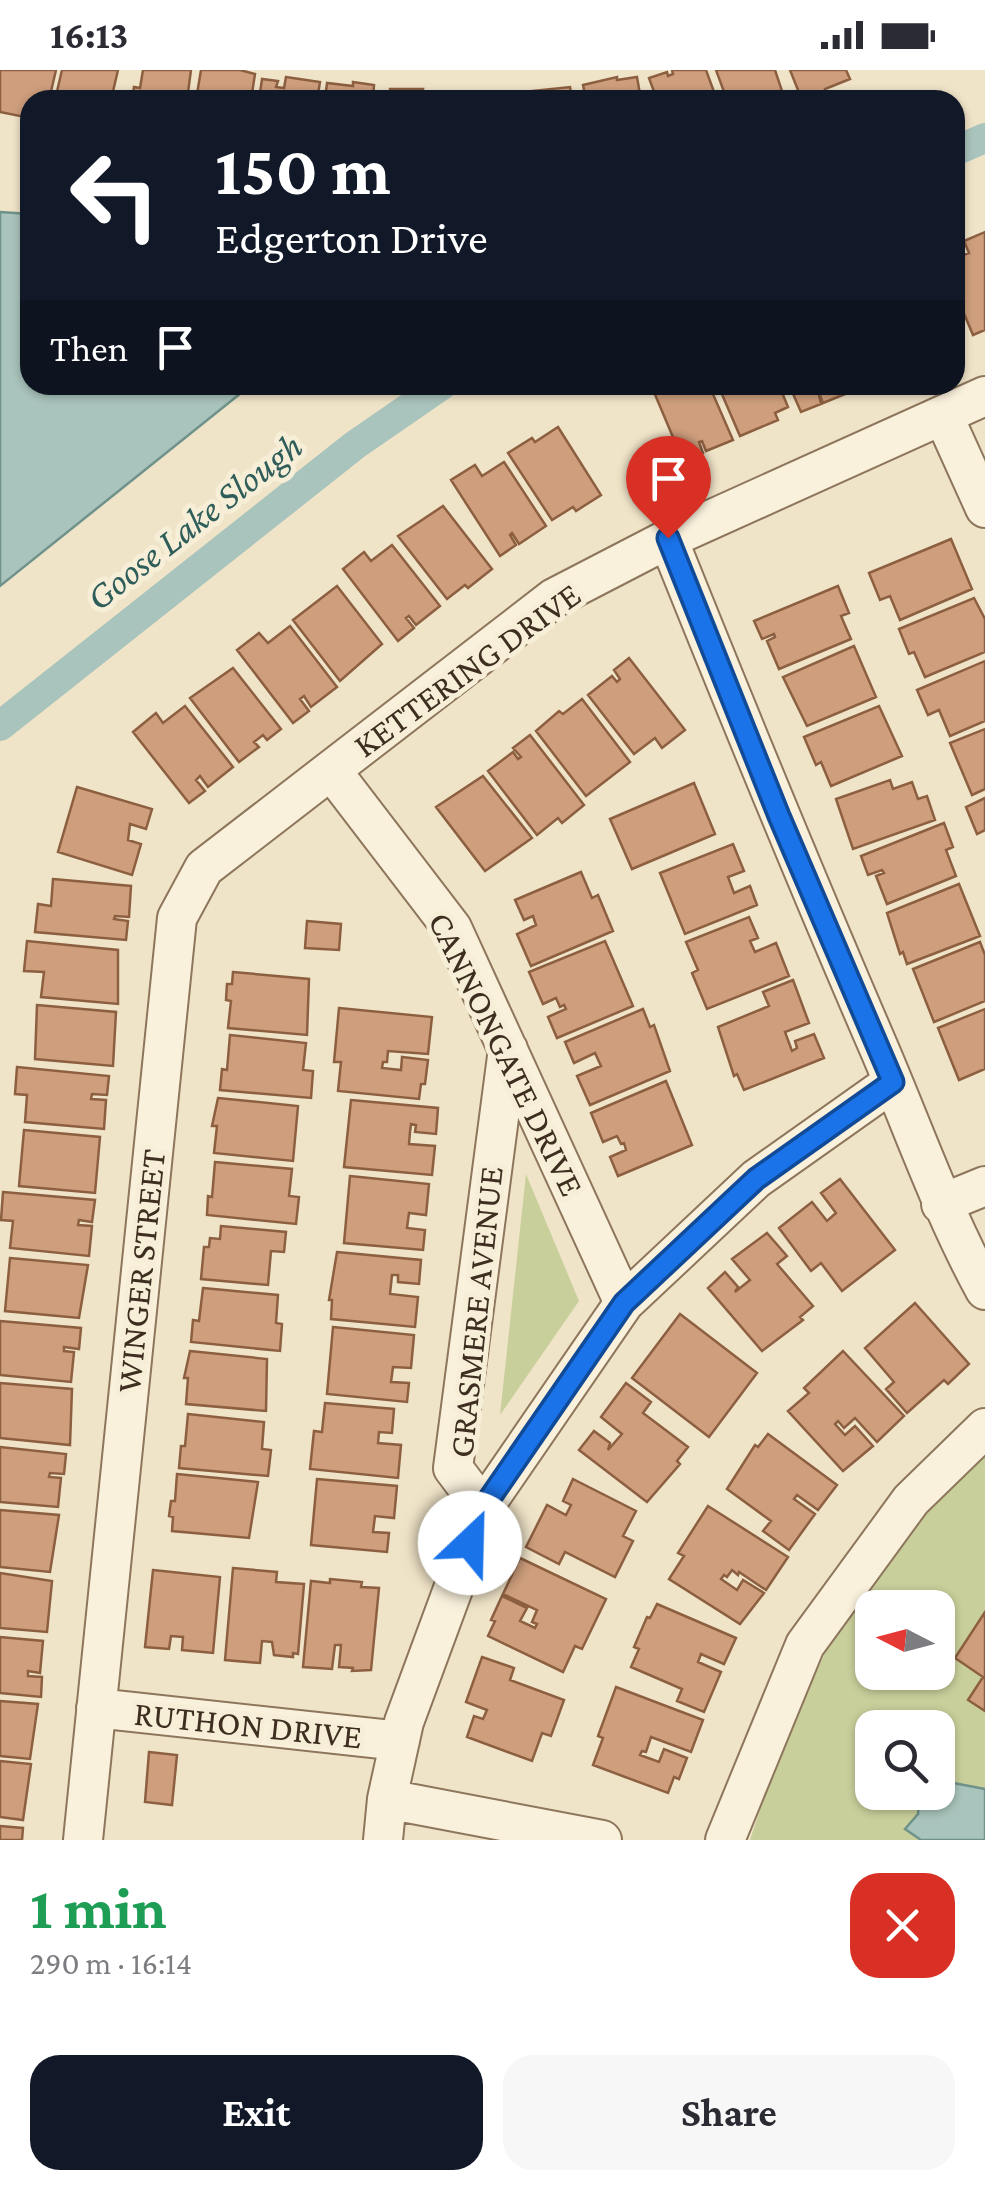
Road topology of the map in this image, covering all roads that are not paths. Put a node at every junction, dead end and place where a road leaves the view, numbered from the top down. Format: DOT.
graph roads {
  1 [pos="985,396"];
  2 [pos="943,415"];
  3 [pos="985,508"];
  4 [pos="668,538"];
  5 [pos="331,770"];
  6 [pos="508,1050"];
  7 [pos="893,1082"];
  8 [pos="985,1186"];
  9 [pos="941,1204"];
  10 [pos="985,1290"];
  11 [pos="624,1303"];
  12 [pos="985,1428"];
  13 [pos="483,1508"];
  14 [pos="96,1708"];
  15 [pos="400,1741"];
  16 [pos="387,1799"];
  17 [pos="83,1840"];
  18 [pos="383,1840"];
  19 [pos="602,1840"];
  20 [pos="725,1840"];
  1 -- 2 [label="street, KETTERING DRIVE"];
  2 -- 3 [label="street"];
  2 -- 4 [label="street, KETTERING DRIVE"];
  4 -- 5 [label="street, KETTERING DRIVE"];
  4 -- 7 [label="street"];
  5 -- 6 [label="street, CANNONGATE DRIVE"];
  5 -- 14 [label="street, WINGER STREET"];
  6 -- 11 [label="street, CANNONGATE DRIVE"];
  6 -- 13 [label="street, GRASMERE AVENUE"];
  7 -- 9 [label="street"];
  7 -- 11 [label="street"];
  8 -- 9 [label="street"];
  9 -- 10 [label="street"];
  11 -- 13 [label="street"];
  12 -- 20 [label="street"];
  13 -- 15 [label="street"];
  14 -- 15 [label="street, RUTHON DRIVE"];
  14 -- 17 [label="street, WINGER STREET"];
  15 -- 16 [label="street"];
  16 -- 18 [label="street"];
  16 -- 19 [label="street"];
}
